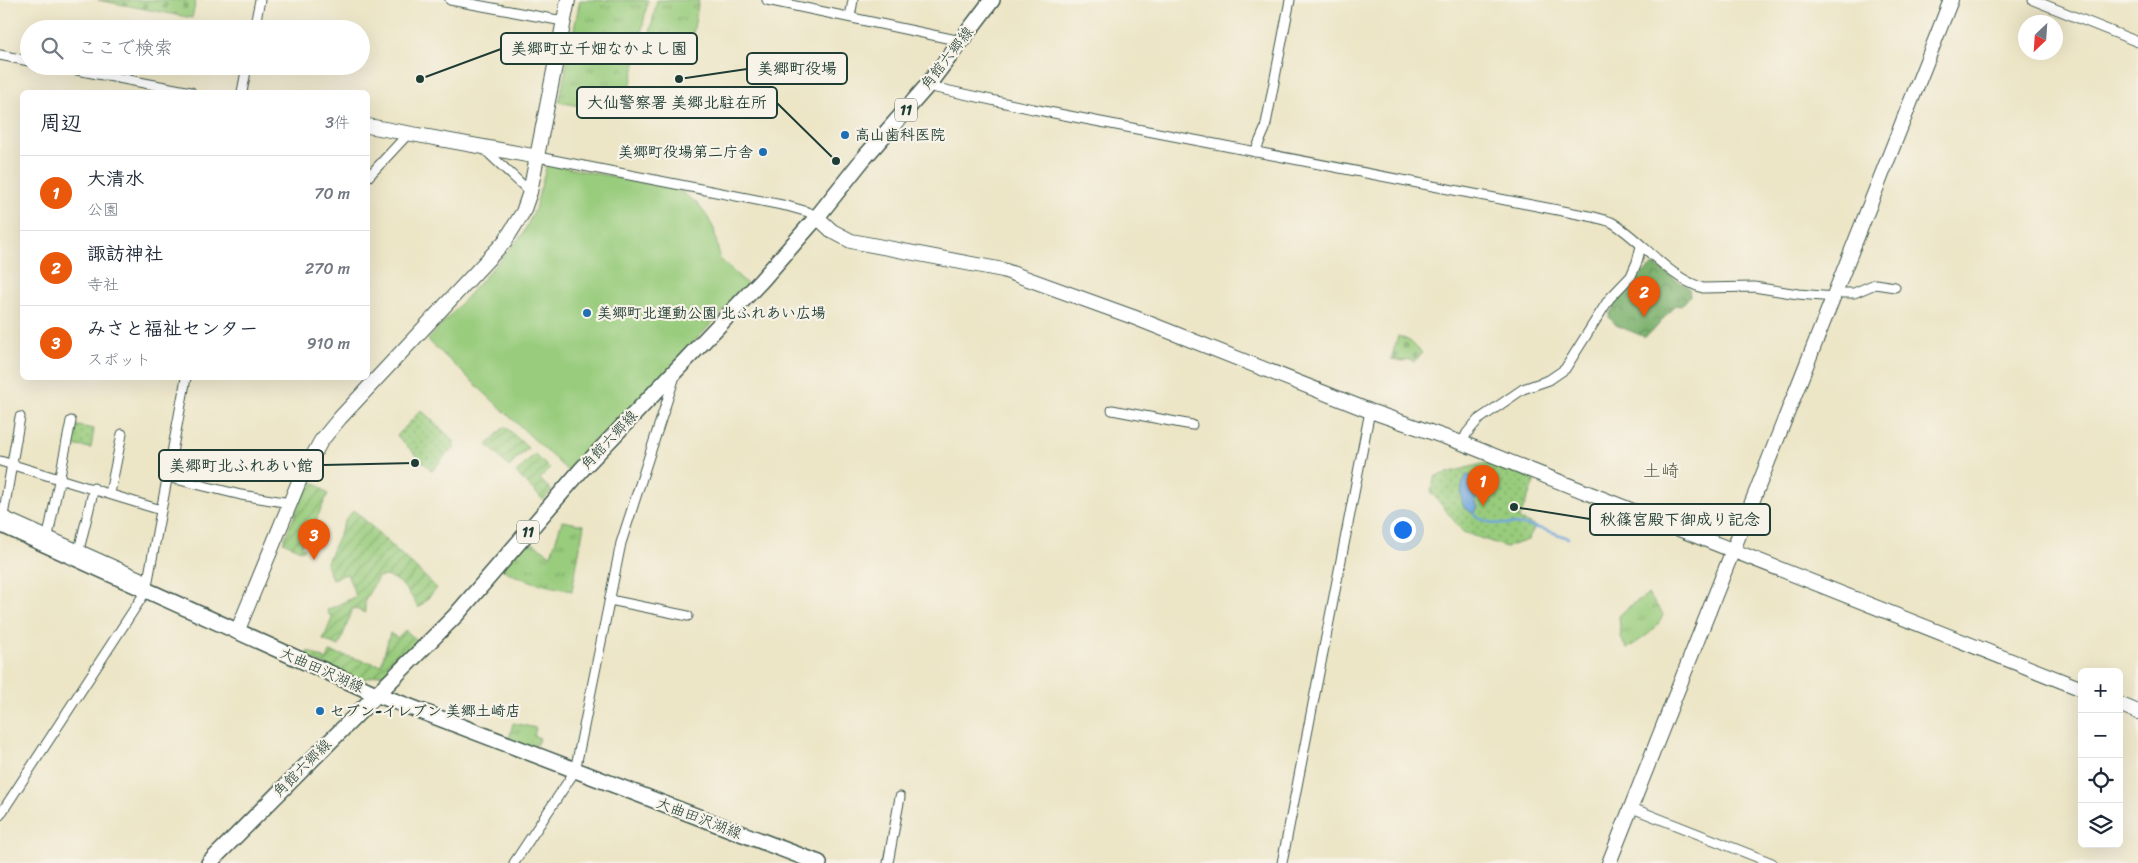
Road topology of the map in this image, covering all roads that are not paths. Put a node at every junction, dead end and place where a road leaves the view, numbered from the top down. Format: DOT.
graph roads {
  1 [pos="260,0"];
  2 [pos="450,0"];
  3 [pos="568,0"];
  4 [pos="767,0"];
  5 [pos="854,0"];
  6 [pos="992,0"];
  7 [pos="1290,0"];
  8 [pos="1951,0"];
  9 [pos="2033,0"];
  10 [pos="850,17"];
  11 [pos="256,20"];
  12 [pos="563,21"];
  13 [pos="961,41"];
  14 [pos="2138,42"];
  15 [pos="0,55"];
  16 [pos="20,59"];
  17 [pos="103,75"];
  18 [pos="245,75"];
  19 [pos="927,86"];
  20 [pos="181,90"];
  21 [pos="242,90"];
  22 [pos="370,126"];
  23 [pos="408,134"];
  24 [pos="480,146"];
  25 [pos="1255,152"];
  26 [pos="538,157"];
  27 [pos="370,175"];
  28 [pos="530,192"];
  29 [pos="817,217"];
  30 [pos="1641,246"];
  31 [pos="1895,287"];
  32 [pos="1835,295"];
  33 [pos="677,368"];
  34 [pos="186,380"];
  35 [pos="1112,410"];
  36 [pos="1370,411"];
  37 [pos="20,417"];
  38 [pos="71,421"];
  39 [pos="1192,425"];
  40 [pos="122,434"];
  41 [pos="1462,443"];
  42 [pos="0,461"];
  43 [pos="12,463"];
  44 [pos="59,477"];
  45 [pos="167,477"];
  46 [pos="94,488"];
  47 [pos="110,493"];
  48 [pos="290,503"];
  49 [pos="161,510"];
  50 [pos="1,518"];
  51 [pos="48,536"];
  52 [pos="79,550"];
  53 [pos="1734,552"];
  54 [pos="147,585"];
  55 [pos="610,600"];
  56 [pos="688,616"];
  57 [pos="237,632"];
  58 [pos="2078,688"];
  59 [pos="376,694"];
  60 [pos="2123,706"];
  61 [pos="2138,712"];
  62 [pos="575,771"];
  63 [pos="900,797"];
  64 [pos="1632,808"];
  65 [pos="0,815"];
  66 [pos="209,863"];
  67 [pos="514,863"];
  68 [pos="819,863"];
  69 [pos="888,863"];
  70 [pos="1282,863"];
  71 [pos="1610,863"];
  72 [pos="1772,863"];
  1 -- 11 [label="street"];
  2 -- 12 [label="street"];
  3 -- 12 [label="street"];
  4 -- 10 [label="street"];
  5 -- 10 [label="street"];
  6 -- 13 [label="main road, 角館六郷線 / 11"];
  7 -- 25 [label="street"];
  8 -- 32 [label="street"];
  9 -- 14 [label="street"];
  10 -- 13 [label="street"];
  12 -- 26 [label="street"];
  13 -- 19 [label="main road, 角館六郷線 / 11"];
  15 -- 16 [label="street"];
  17 -- 20 [label="street"];
  18 -- 21 [label="street"];
  19 -- 25 [label="street"];
  19 -- 29 [label="main road, 角館六郷線 / 11"];
  22 -- 23 [label="street"];
  23 -- 24 [label="street"];
  23 -- 27 [label="street"];
  24 -- 26 [label="street"];
  24 -- 28 [label="street"];
  25 -- 30 [label="street"];
  26 -- 28 [label="street"];
  26 -- 29 [label="street"];
  28 -- 48 [label="street"];
  29 -- 33 [label="main road, 角館六郷線 / 11"];
  29 -- 36 [label="street"];
  30 -- 32 [label="street"];
  30 -- 41 [label="street"];
  31 -- 32 [label="street"];
  32 -- 53 [label="street"];
  33 -- 55 [label="street"];
  33 -- 59 [label="main road, 角館六郷線 / 11"];
  34 -- 45 [label="street"];
  35 -- 39 [label="street"];
  36 -- 41 [label="street"];
  36 -- 70 [label="street"];
  37 -- 43 [label="street"];
  38 -- 44 [label="street"];
  40 -- 47 [label="street"];
  41 -- 53 [label="street"];
  42 -- 43 [label="street"];
  43 -- 44 [label="street"];
  43 -- 50 [label="street"];
  44 -- 46 [label="street"];
  44 -- 51 [label="street"];
  45 -- 48 [label="street"];
  45 -- 49 [label="street"];
  46 -- 47 [label="street"];
  46 -- 52 [label="street"];
  47 -- 49 [label="street"];
  48 -- 57 [label="street"];
  49 -- 54 [label="street"];
  50 -- 51 [label="street"];
  50 -- 54 [label="main road, 大曲田沢湖線"];
  51 -- 52 [label="street"];
  52 -- 54 [label="street"];
  53 -- 58 [label="street"];
  53 -- 64 [label="street"];
  54 -- 57 [label="main road, 大曲田沢湖線"];
  54 -- 65 [label="street"];
  55 -- 56 [label="street"];
  55 -- 62 [label="street"];
  57 -- 59 [label="main road, 大曲田沢湖線"];
  59 -- 62 [label="main road, 大曲田沢湖線"];
  59 -- 66 [label="main road, 角館六郷線 / 11"];
  60 -- 61 [label="street"];
  62 -- 67 [label="street"];
  62 -- 68 [label="main road, 大曲田沢湖線"];
  63 -- 69 [label="street"];
  64 -- 71 [label="street"];
  64 -- 72 [label="street"];
}
